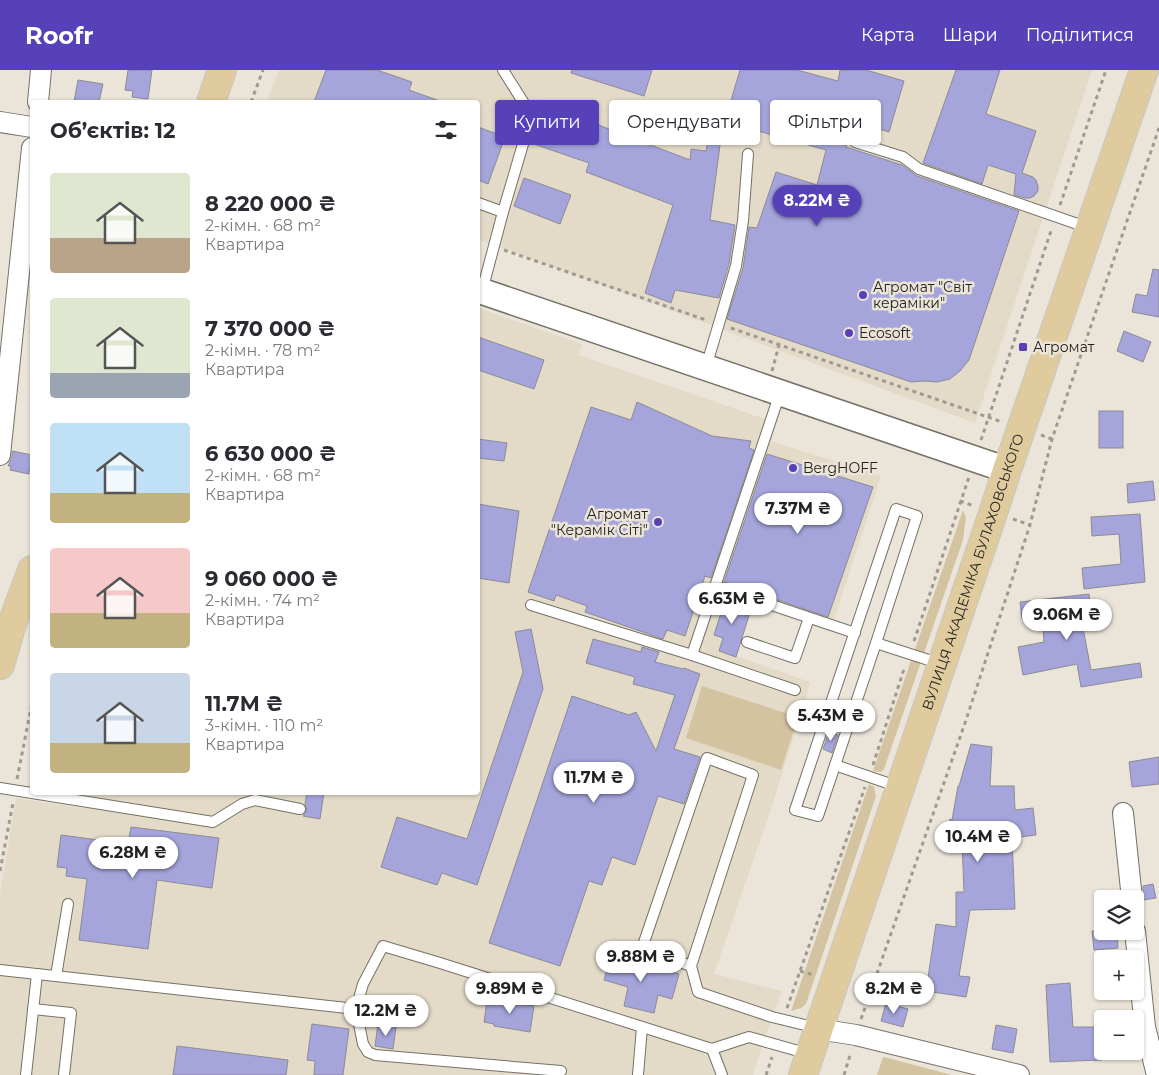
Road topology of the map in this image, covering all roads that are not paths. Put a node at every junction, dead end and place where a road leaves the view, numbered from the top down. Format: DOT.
graph roads {
  1 [pos="42,70"];
  2 [pos="222,70"];
  3 [pos="503,70"];
  4 [pos="1144,70"];
  5 [pos="38,100"];
  6 [pos="212,100"];
  7 [pos="0,122"];
  8 [pos="30,127"];
  9 [pos="865,145"];
  10 [pos="748,154"];
  11 [pos="30,167"];
  12 [pos="480,204"];
  13 [pos="503,212"];
  14 [pos="1090,228"];
  15 [pos="480,291"];
  16 [pos="705,368"];
  17 [pos="780,393"];
  18 [pos="0,455"];
  19 [pos="1007,470"];
  20 [pos="30,575"];
  21 [pos="715,586"];
  22 [pos="531,605"];
  23 [pos="809,618"];
  24 [pos="855,633"];
  25 [pos="747,642"];
  26 [pos="876,643"];
  27 [pos="692,655"];
  28 [pos="0,664"];
  29 [pos="942,664"];
  30 [pos="795,690"];
  31 [pos="835,765"];
  32 [pos="900,787"];
  33 [pos="0,788"];
  34 [pos="30,792"];
  35 [pos="58,795"];
  36 [pos="300,809"];
  37 [pos="1123,813"];
  38 [pos="1131,890"];
  39 [pos="68,904"];
  40 [pos="1136,940"];
  41 [pos="691,966"];
  42 [pos="0,970"];
  43 [pos="37,974"];
  44 [pos="56,976"];
  45 [pos="33,1009"];
  46 [pos="356,1009"];
  47 [pos="642,1027"];
  48 [pos="818,1029"];
  49 [pos="712,1049"];
  50 [pos="806,1065"];
  51 [pos="561,1071"];
  52 [pos="1155,1073"];
  53 [pos="26,1075"];
  54 [pos="64,1075"];
  55 [pos="638,1075"];
  56 [pos="722,1075"];
  57 [pos="1018,1075"];
  1 -- 5 [label="street"];
  2 -- 6 [label="main road"];
  3 -- 13 [label="lane"];
  4 -- 14 [label="main road, ВУЛИЦЯ АКАДЕМІКА БУЛАХОВСЬКОГО"];
  7 -- 8 [label="street"];
  9 -- 14 [label="lane"];
  10 -- 16 [label="lane"];
  11 -- 18 [label="street"];
  12 -- 13 [label="lane"];
  13 -- 15 [label="lane"];
  14 -- 19 [label="main road, ВУЛИЦЯ АКАДЕМІКА БУЛАХОВСЬКОГО"];
  15 -- 16 [label="street"];
  16 -- 17 [label="street"];
  17 -- 19 [label="street"];
  17 -- 21 [label="lane"];
  19 -- 29 [label="main road, ВУЛИЦЯ АКАДЕМІКА БУЛАХОВСЬКОГО"];
  20 -- 28 [label="main road"];
  21 -- 23 [label="lane"];
  21 -- 27 [label="lane"];
  22 -- 27 [label="lane"];
  23 -- 24 [label="lane"];
  23 -- 25 [label="lane"];
  24 -- 26 [label="lane"];
  24 -- 31 [label="lane"];
  26 -- 29 [label="lane"];
  26 -- 31 [label="lane"];
  27 -- 30 [label="lane"];
  29 -- 32 [label="main road, ВУЛИЦЯ АКАДЕМІКА БУЛАХОВСЬКОГО"];
  31 -- 32 [label="lane"];
  32 -- 48 [label="main road, ВУЛИЦЯ АКАДЕМІКА БУЛАХОВСЬКОГО"];
  33 -- 34 [label="lane"];
  35 -- 36 [label="lane"];
  37 -- 38 [label="street"];
  39 -- 44 [label="lane"];
  40 -- 52 [label="street"];
  41 -- 41 [label="lane"];
  41 -- 48 [label="lane"];
  42 -- 43 [label="lane"];
  43 -- 44 [label="lane"];
  43 -- 45 [label="lane"];
  44 -- 46 [label="lane"];
  45 -- 53 [label="lane"];
  45 -- 54 [label="lane"];
  46 -- 47 [label="lane"];
  46 -- 51 [label="lane"];
  47 -- 49 [label="lane"];
  47 -- 55 [label="lane"];
  48 -- 50 [label="main road, ВУЛИЦЯ АКАДЕМІКА БУЛАХОВСЬКОГО"];
  48 -- 57 [label="street"];
  49 -- 50 [label="lane"];
  49 -- 56 [label="lane"];
}
